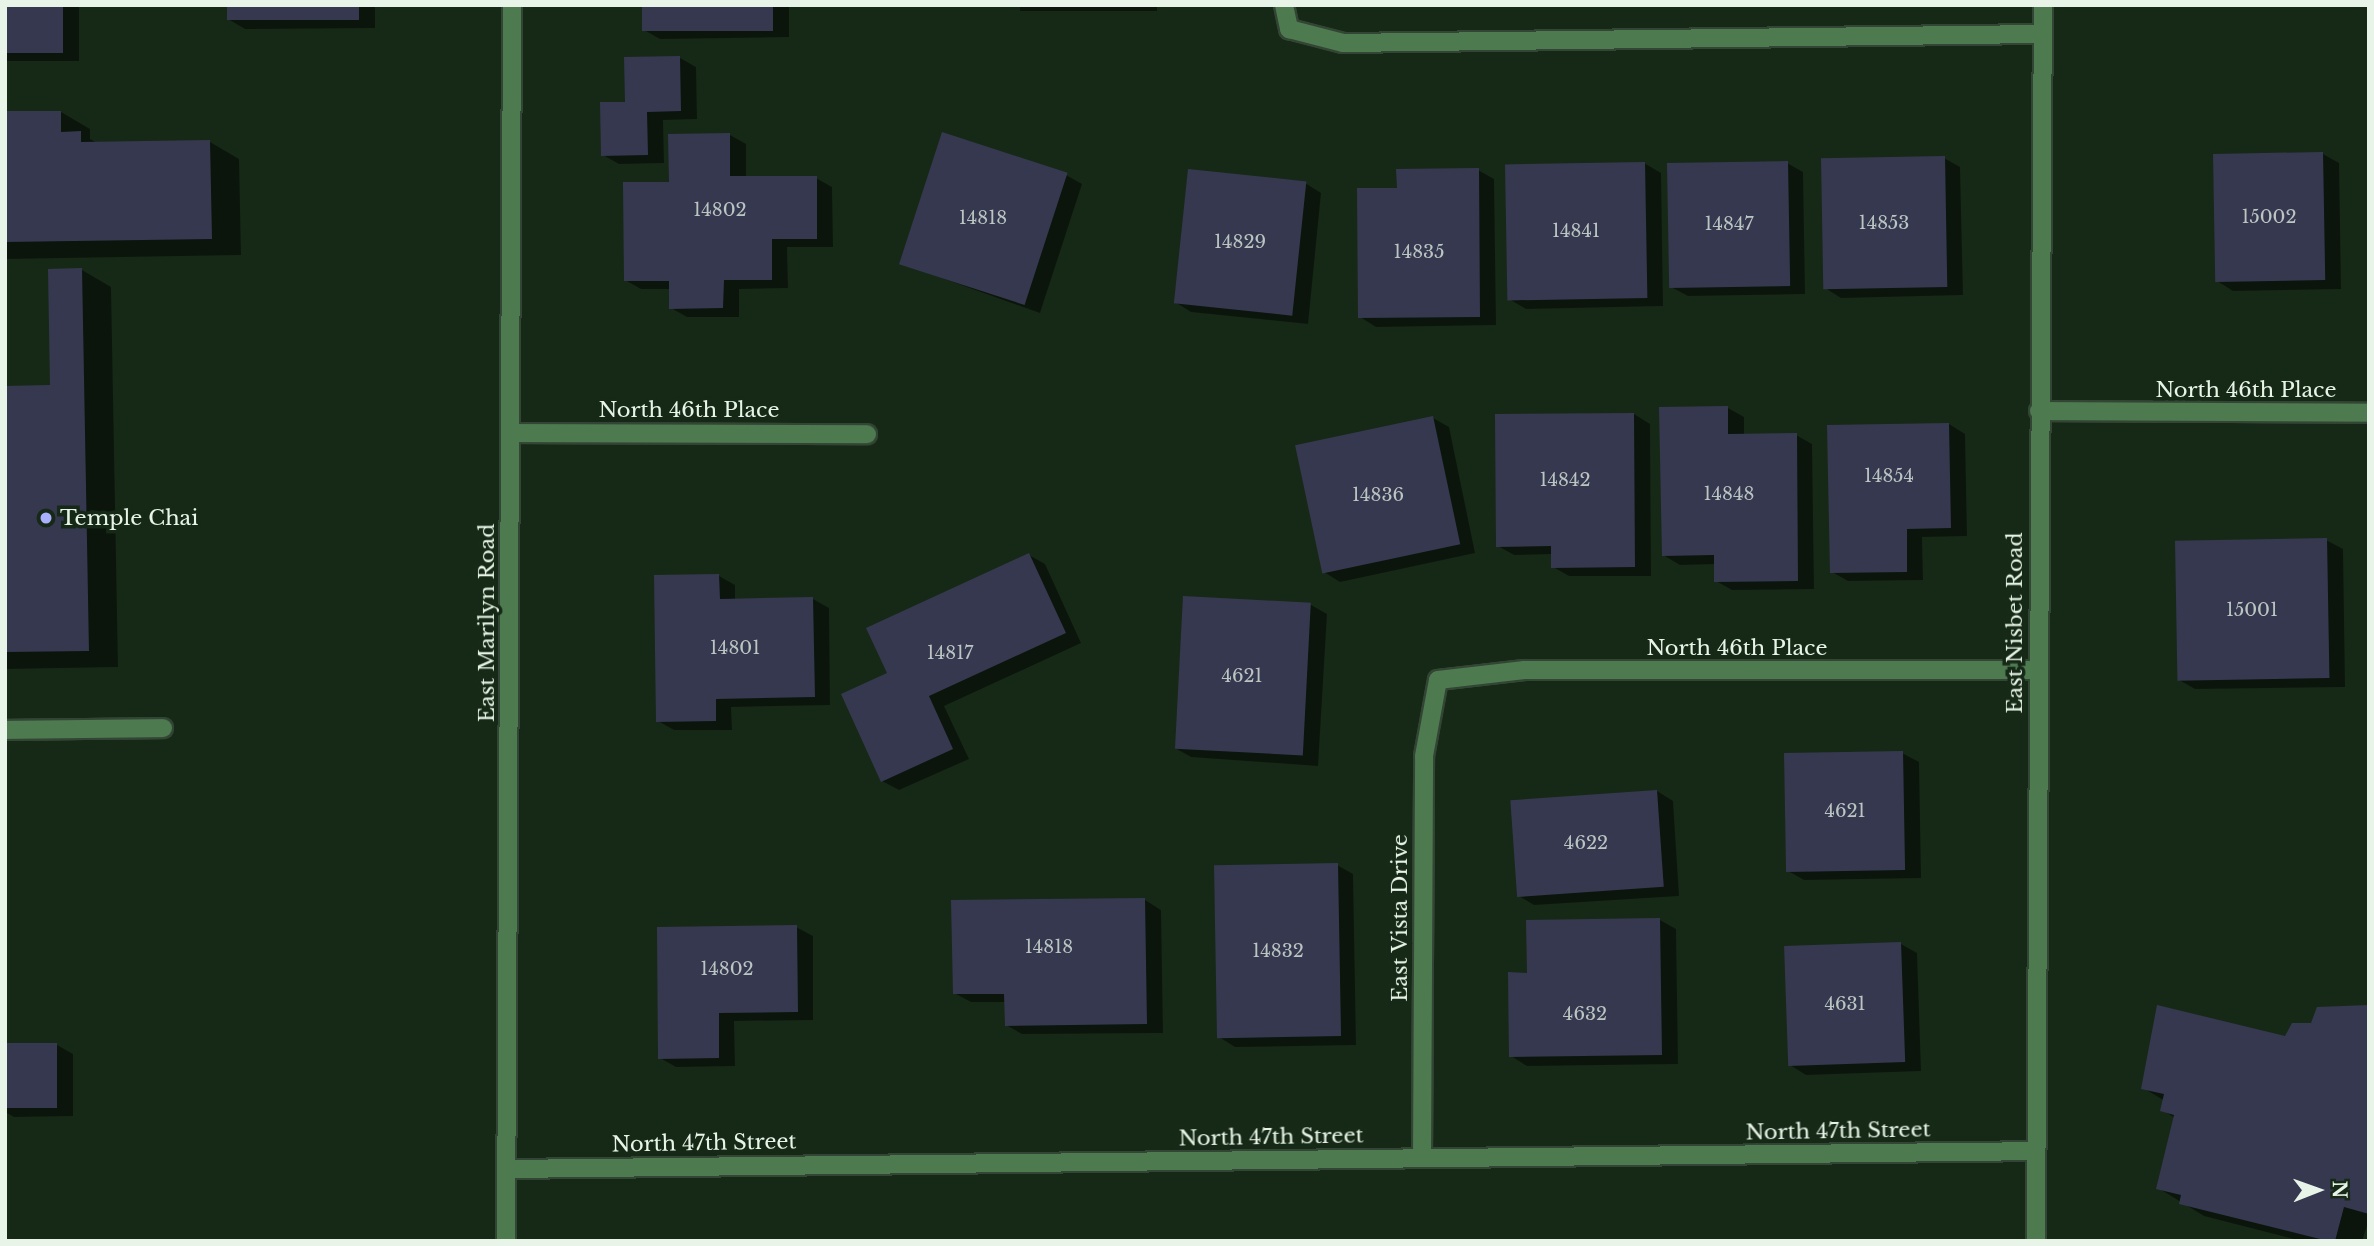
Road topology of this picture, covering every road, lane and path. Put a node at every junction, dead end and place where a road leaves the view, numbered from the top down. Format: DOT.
graph roads {
  1 [pos="512,5"];
  2 [pos="1284,5"];
  3 [pos="2043,5"];
  4 [pos="2042,34"];
  5 [pos="2039,411"];
  6 [pos="2369,413"];
  7 [pos="510,433"];
  8 [pos="867,434"];
  9 [pos="2038,670"];
  10 [pos="1438,680"];
  11 [pos="163,728"];
  12 [pos="5,730"];
  13 [pos="2036,1152"];
  14 [pos="1422,1158"];
  15 [pos="506,1169"];
  16 [pos="506,1241"];
  17 [pos="2036,1241"];
  1 -- 7 [label="street, East Marilyn Road"];
  2 -- 4 [label="street"];
  3 -- 4 [label="street, East Nisbet Road"];
  4 -- 5 [label="street, East Nisbet Road"];
  5 -- 6 [label="street, North 46th Place"];
  5 -- 9 [label="street, East Nisbet Road"];
  7 -- 8 [label="street, North 46th Place"];
  7 -- 15 [label="street, East Marilyn Road"];
  9 -- 10 [label="street, North 46th Place"];
  9 -- 13 [label="street, East Nisbet Road"];
  10 -- 14 [label="street, East Vista Drive"];
  11 -- 12 [label="street"];
  13 -- 14 [label="street, North 47th Street"];
  13 -- 17 [label="street, East Nisbet Road"];
  14 -- 15 [label="street, North 47th Street"];
  15 -- 16 [label="street, East Marilyn Road"];
}
